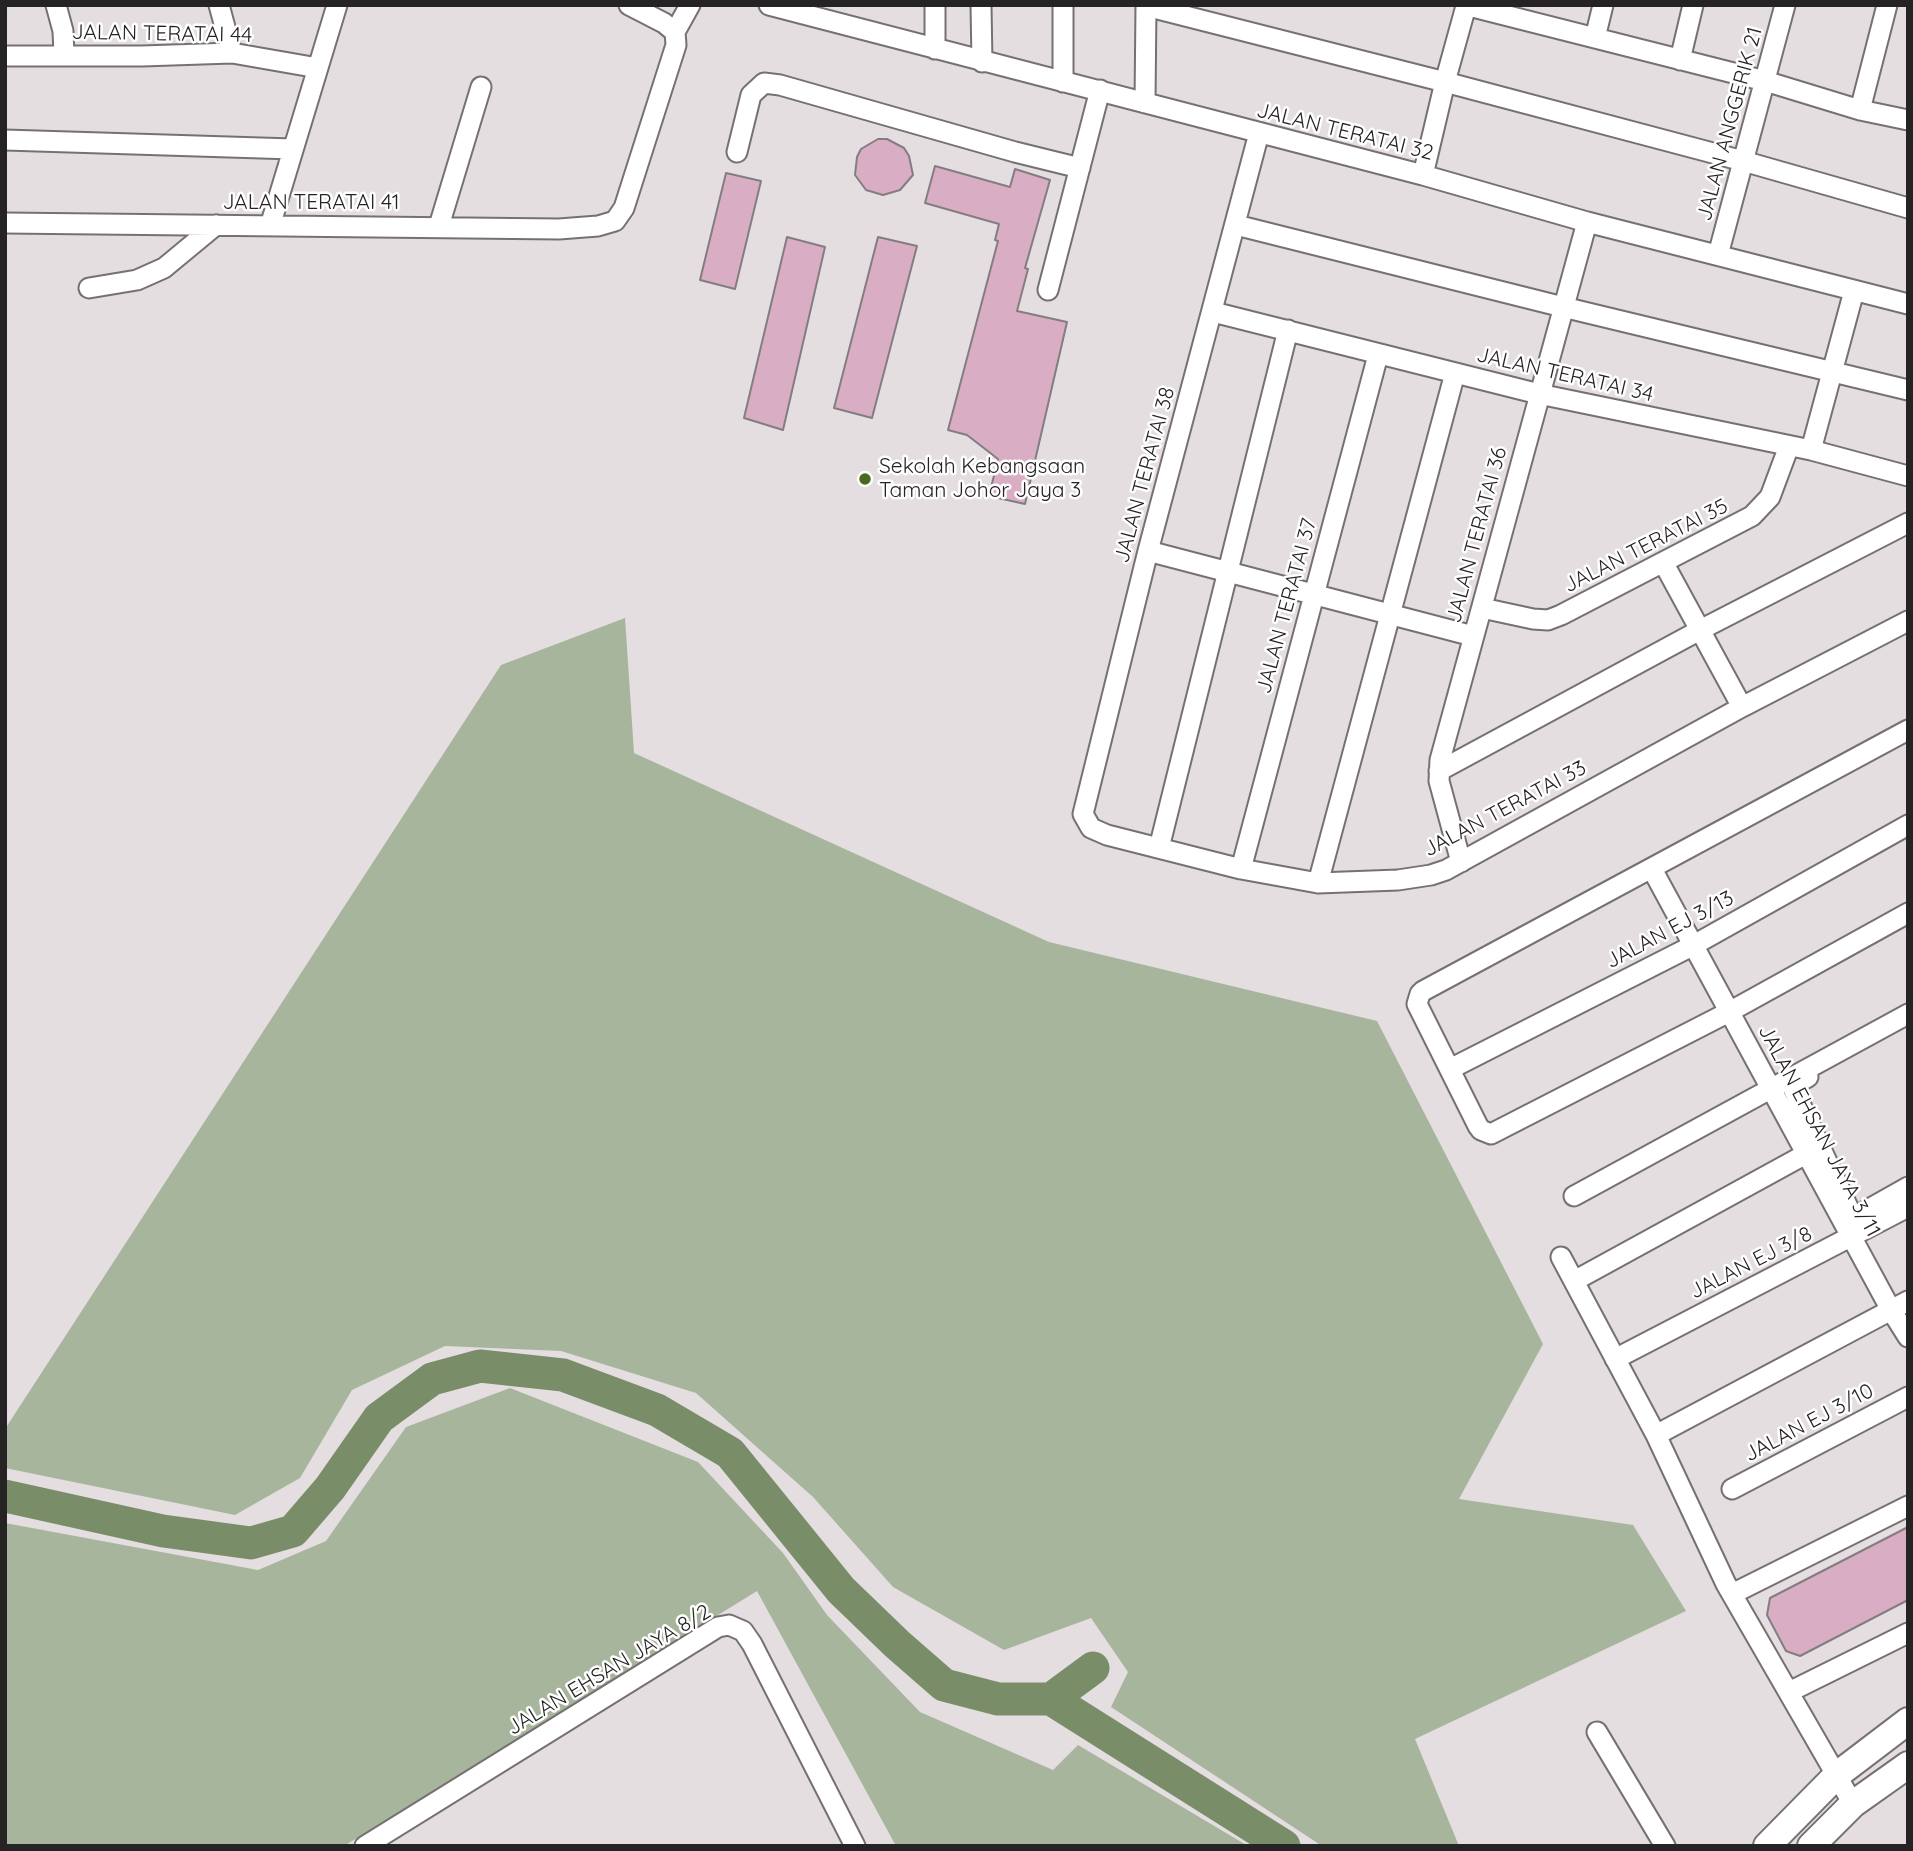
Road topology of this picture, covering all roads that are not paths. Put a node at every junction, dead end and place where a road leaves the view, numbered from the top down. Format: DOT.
graph roads {
  1 [pos="56,5"];
  2 [pos="219,5"];
  3 [pos="337,5"];
  4 [pos="629,5"];
  5 [pos="690,5"];
  6 [pos="769,5"];
  7 [pos="935,5"];
  8 [pos="981,5"];
  9 [pos="1063,5"];
  10 [pos="1465,5"];
  11 [pos="1603,5"];
  12 [pos="1693,5"];
  13 [pos="1785,5"];
  14 [pos="1887,5"];
  15 [pos="1146,6"];
  16 [pos="1517,12"];
  17 [pos="675,32"];
  18 [pos="1595,38"];
  19 [pos="935,49"];
  20 [pos="232,54"];
  21 [pos="64,55"];
  22 [pos="5,56"];
  23 [pos="1680,60"];
  24 [pos="982,62"];
  25 [pos="318,68"];
  26 [pos="1765,81"];
  27 [pos="1063,82"];
  28 [pos="1445,82"];
  29 [pos="481,86"];
  30 [pos="1100,90"];
  31 [pos="1145,103"];
  32 [pos="1860,110"];
  33 [pos="1908,120"];
  34 [pos="1259,133"];
  35 [pos="5,140"];
  36 [pos="293,149"];
  37 [pos="737,152"];
  38 [pos="1743,161"];
  39 [pos="1080,167"];
  40 [pos="1423,175"];
  41 [pos="1908,208"];
  42 [pos="1587,222"];
  43 [pos="5,223"];
  44 [pos="216,225"];
  45 [pos="1236,225"];
  46 [pos="270,226"];
  47 [pos="439,226"];
  48 [pos="1718,255"];
  49 [pos="89,288"];
  50 [pos="1048,290"];
  51 [pos="1854,291"];
  52 [pos="1908,304"];
  53 [pos="1563,307"];
  54 [pos="1213,312"];
  55 [pos="1288,330"];
  56 [pos="1378,355"];
  57 [pos="1832,371"];
  58 [pos="1455,373"];
  59 [pos="1908,390"];
  60 [pos="1539,394"];
  61 [pos="1789,446"];
  62 [pos="1811,450"];
  63 [pos="1908,476"];
  64 [pos="1908,523"];
  65 [pos="1148,551"];
  66 [pos="1663,562"];
  67 [pos="1228,572"];
  68 [pos="1314,595"];
  69 [pos="1482,608"];
  70 [pos="1390,615"];
  71 [pos="1908,621"];
  72 [pos="1700,630"];
  73 [pos="1473,636"];
  74 [pos="1742,707"];
  75 [pos="1908,730"];
  76 [pos="1439,771"];
  77 [pos="1908,825"];
  78 [pos="1091,828"];
  79 [pos="1159,848"];
  80 [pos="1461,862"];
  81 [pos="1241,869"];
  82 [pos="1652,869"];
  83 [pos="1318,883"];
  84 [pos="1908,913"];
  85 [pos="1692,946"];
  86 [pos="1729,1012"];
  87 [pos="1908,1014"];
  88 [pos="1908,1024"];
  89 [pos="1450,1069"];
  90 [pos="1770,1089"];
  91 [pos="1806,1154"];
  92 [pos="1908,1187"];
  93 [pos="1574,1196"];
  94 [pos="1908,1207"];
  95 [pos="1850,1237"];
  96 [pos="1561,1257"];
  97 [pos="1574,1281"];
  98 [pos="1899,1306"];
  99 [pos="1908,1337"];
  100 [pos="1615,1359"];
  101 [pos="1908,1397"];
  102 [pos="1656,1434"];
  103 [pos="1732,1489"];
  104 [pos="1908,1506"];
  105 [pos="1732,1594"];
  106 [pos="1908,1633"];
  107 [pos="1788,1692"];
  108 [pos="1908,1721"];
  109 [pos="1597,1732"];
  110 [pos="1908,1765"];
  111 [pos="1837,1775"];
  112 [pos="1853,1804"];
  113 [pos="365,1846"];
  114 [pos="855,1846"];
  115 [pos="1665,1846"];
  116 [pos="1767,1846"];
  117 [pos="1811,1846"];
  1 -- 21 [label="street"];
  2 -- 20 [label="street"];
  3 -- 25 [label="street"];
  4 -- 17 [label="street"];
  5 -- 17 [label="street"];
  6 -- 19 [label="street, JALAN TERATAI 32"];
  7 -- 19 [label="street"];
  8 -- 24 [label="street"];
  9 -- 27 [label="street"];
  10 -- 16 [label="street"];
  10 -- 28 [label="street"];
  11 -- 18 [label="street"];
  12 -- 23 [label="street"];
  13 -- 26 [label="street, JALAN ANGGERIK 21"];
  14 -- 32 [label="street"];
  15 -- 28 [label="street"];
  15 -- 31 [label="street"];
  16 -- 18 [label="street"];
  17 -- 47 [label="street, JALAN TERATAI 41"];
  18 -- 23 [label="street"];
  19 -- 24 [label="street, JALAN TERATAI 32"];
  20 -- 21 [label="street, JALAN TERATAI 44"];
  20 -- 25 [label="street, JALAN TERATAI 44"];
  21 -- 22 [label="street, JALAN TERATAI 44"];
  23 -- 26 [label="street"];
  24 -- 27 [label="street, JALAN TERATAI 32"];
  25 -- 36 [label="street"];
  26 -- 32 [label="street"];
  26 -- 38 [label="street, JALAN ANGGERIK 21"];
  27 -- 30 [label="street, JALAN TERATAI 32"];
  28 -- 38 [label="street"];
  28 -- 40 [label="street"];
  29 -- 47 [label="street"];
  30 -- 31 [label="street, JALAN TERATAI 32"];
  30 -- 39 [label="street"];
  31 -- 34 [label="street, JALAN TERATAI 32"];
  32 -- 33 [label="street"];
  34 -- 40 [label="street, JALAN TERATAI 32"];
  34 -- 45 [label="street, JALAN TERATAI 38"];
  35 -- 36 [label="street"];
  36 -- 46 [label="street"];
  37 -- 39 [label="street"];
  38 -- 41 [label="street"];
  38 -- 48 [label="street, JALAN ANGGERIK 21"];
  39 -- 50 [label="street"];
  40 -- 42 [label="street, JALAN TERATAI 32"];
  42 -- 48 [label="street, JALAN TERATAI 32"];
  42 -- 53 [label="street, JALAN TERATAI 36"];
  43 -- 44 [label="street, JALAN TERATAI 41"];
  44 -- 46 [label="street, JALAN TERATAI 41"];
  44 -- 49 [label="street"];
  45 -- 53 [label="street"];
  45 -- 54 [label="street, JALAN TERATAI 38"];
  46 -- 47 [label="street, JALAN TERATAI 41"];
  48 -- 51 [label="street, JALAN TERATAI 32"];
  51 -- 52 [label="street, JALAN TERATAI 32"];
  51 -- 57 [label="street"];
  53 -- 57 [label="street"];
  53 -- 60 [label="street, JALAN TERATAI 36"];
  54 -- 55 [label="street, JALAN TERATAI 34"];
  54 -- 65 [label="street, JALAN TERATAI 38"];
  55 -- 56 [label="street, JALAN TERATAI 34"];
  55 -- 67 [label="street"];
  56 -- 58 [label="street, JALAN TERATAI 34"];
  56 -- 68 [label="street, JALAN TERATAI 37"];
  57 -- 59 [label="street"];
  57 -- 62 [label="street"];
  58 -- 60 [label="street, JALAN TERATAI 34"];
  58 -- 70 [label="street"];
  60 -- 61 [label="street, JALAN TERATAI 34"];
  60 -- 69 [label="street, JALAN TERATAI 36"];
  61 -- 62 [label="street, JALAN TERATAI 34"];
  61 -- 66 [label="street, JALAN TERATAI 35"];
  62 -- 63 [label="street, JALAN TERATAI 34"];
  64 -- 72 [label="street"];
  65 -- 67 [label="street"];
  65 -- 78 [label="street, JALAN TERATAI 38"];
  66 -- 69 [label="street, JALAN TERATAI 35"];
  66 -- 72 [label="street"];
  67 -- 68 [label="street"];
  67 -- 79 [label="street"];
  68 -- 70 [label="street"];
  68 -- 81 [label="street, JALAN TERATAI 37"];
  69 -- 73 [label="street, JALAN TERATAI 36"];
  70 -- 73 [label="street"];
  70 -- 83 [label="street"];
  71 -- 74 [label="street, JALAN TERATAI 33"];
  72 -- 74 [label="street"];
  72 -- 76 [label="street"];
  73 -- 76 [label="street, JALAN TERATAI 36"];
  74 -- 80 [label="street, JALAN TERATAI 33"];
  75 -- 82 [label="street"];
  76 -- 80 [label="street, JALAN TERATAI 36"];
  77 -- 85 [label="street, JALAN EJ 3/13"];
  78 -- 79 [label="street, JALAN TERATAI 33"];
  79 -- 81 [label="street, JALAN TERATAI 33"];
  80 -- 83 [label="street, JALAN TERATAI 33"];
  81 -- 83 [label="street, JALAN TERATAI 33"];
  82 -- 85 [label="street, JALAN EHSAN JAYA 3/11"];
  82 -- 89 [label="street"];
  84 -- 86 [label="street"];
  85 -- 86 [label="street, JALAN EHSAN JAYA 3/11"];
  85 -- 89 [label="street, JALAN EJ 3/13"];
  86 -- 89 [label="street"];
  86 -- 90 [label="street, JALAN EHSAN JAYA 3/11"];
  87 -- 90 [label="street"];
  88 -- 92 [label="street"];
  90 -- 91 [label="street, JALAN EHSAN JAYA 3/11"];
  90 -- 93 [label="street"];
  91 -- 95 [label="street, JALAN EHSAN JAYA 3/11"];
  91 -- 97 [label="street"];
  94 -- 95 [label="street, JALAN EJ 3/8"];
  95 -- 98 [label="street, JALAN EHSAN JAYA 3/11"];
  95 -- 100 [label="street, JALAN EJ 3/8"];
  96 -- 97 [label="street"];
  97 -- 100 [label="street"];
  98 -- 99 [label="street, JALAN EHSAN JAYA 3/11"];
  98 -- 102 [label="street"];
  100 -- 102 [label="street"];
  101 -- 103 [label="street, JALAN EJ 3/10"];
  102 -- 105 [label="street"];
  104 -- 105 [label="street"];
  105 -- 107 [label="street"];
  106 -- 107 [label="street"];
  107 -- 111 [label="street"];
  108 -- 111 [label="main road"];
  109 -- 115 [label="street"];
  110 -- 112 [label="main road"];
  111 -- 112 [label="street"];
  111 -- 116 [label="main road"];
  112 -- 117 [label="main road"];
  113 -- 114 [label="street, JALAN EHSAN JAYA 8/2"];
}
